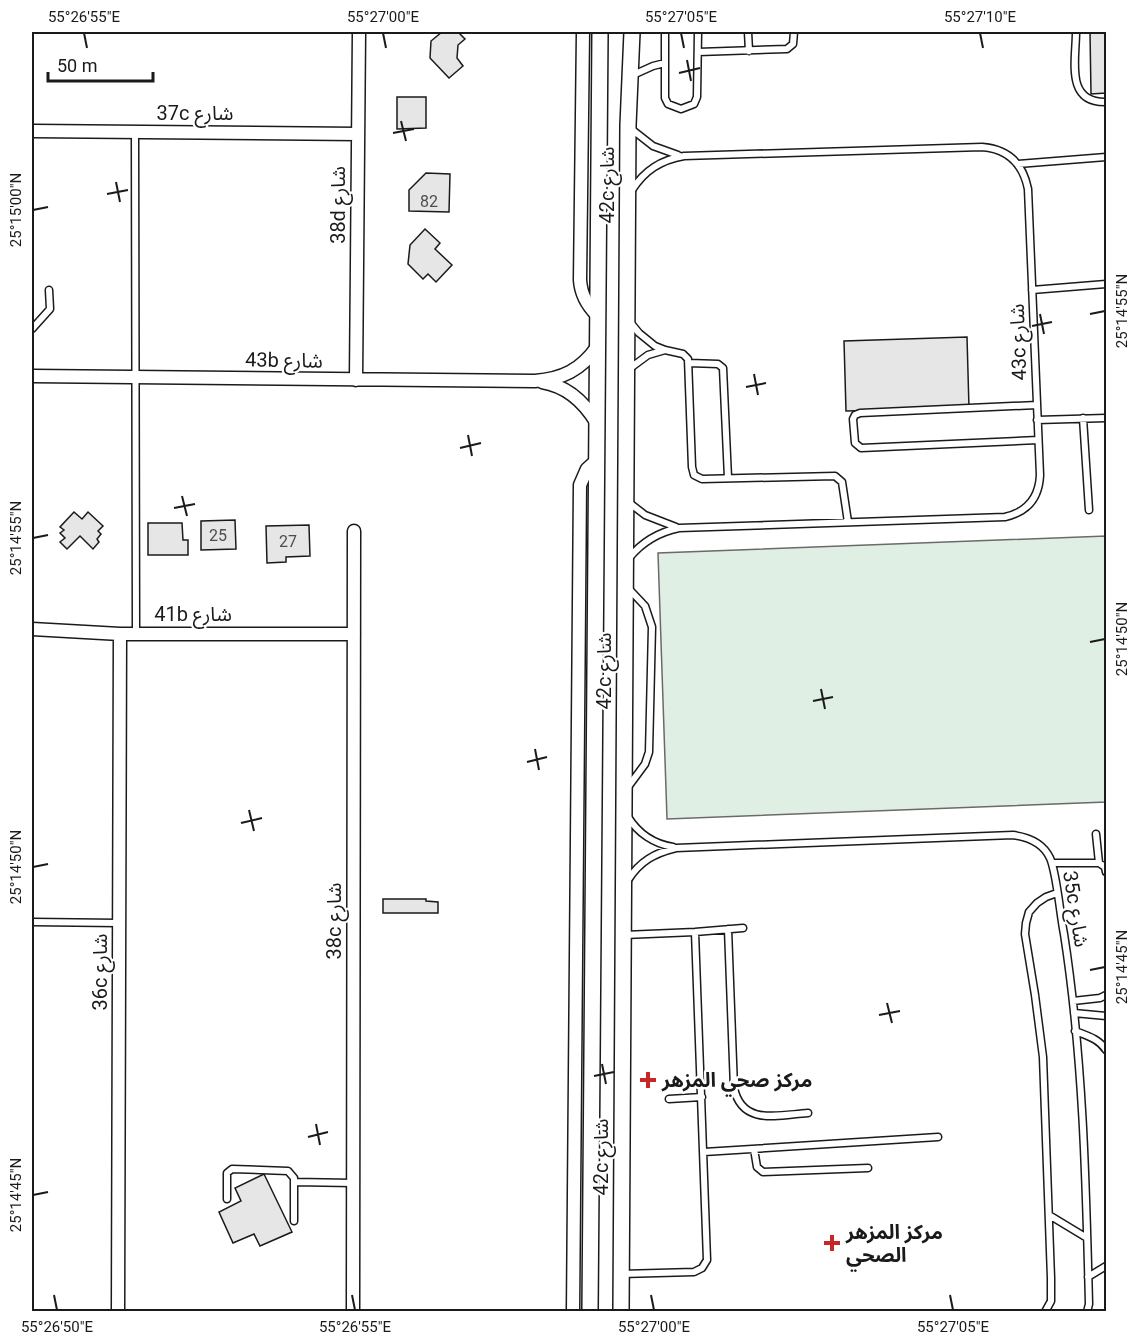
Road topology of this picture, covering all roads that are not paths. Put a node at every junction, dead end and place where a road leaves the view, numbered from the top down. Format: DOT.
graph roads {
  1 [pos="359,32"];
  2 [pos="583,32"];
  3 [pos="600,32"];
  4 [pos="632,32"];
  5 [pos="665,32"];
  6 [pos="698,32"];
  7 [pos="748,32"];
  8 [pos="794,32"];
  9 [pos="1076,32"];
  10 [pos="748,51"];
  11 [pos="698,52"];
  12 [pos="665,63"];
  13 [pos="630,77"];
  14 [pos="1107,102"];
  15 [pos="628,125"];
  16 [pos="32,131"];
  17 [pos="135,132"];
  18 [pos="358,134"];
  19 [pos="684,156"];
  20 [pos="1107,157"];
  21 [pos="1018,164"];
  22 [pos="628,200"];
  23 [pos="1107,284"];
  24 [pos="49,290"];
  25 [pos="1032,290"];
  26 [pos="597,315"];
  27 [pos="627,317"];
  28 [pos="32,329"];
  29 [pos="597,347"];
  30 [pos="665,350"];
  31 [pos="689,363"];
  32 [pos="626,371"];
  33 [pos="32,376"];
  34 [pos="134,378"];
  35 [pos="356,380"];
  36 [pos="535,381"];
  37 [pos="1037,405"];
  38 [pos="1083,418"];
  39 [pos="1107,418"];
  40 [pos="1037,420"];
  41 [pos="596,422"];
  42 [pos="1038,440"];
  43 [pos="596,462"];
  44 [pos="728,478"];
  45 [pos="626,499"];
  46 [pos="1089,510"];
  47 [pos="848,522"];
  48 [pos="679,528"];
  49 [pos="354,531"];
  50 [pos="625,563"];
  51 [pos="625,585"];
  52 [pos="32,629"];
  53 [pos="120,634"];
  54 [pos="136,634"];
  55 [pos="354,634"];
  56 [pos="624,792"];
  57 [pos="624,810"];
  58 [pos="1096,834"];
  59 [pos="676,848"];
  60 [pos="1052,863"];
  61 [pos="1099,863"];
  62 [pos="1107,872"];
  63 [pos="624,891"];
  64 [pos="1057,893"];
  65 [pos="32,922"];
  66 [pos="119,924"];
  67 [pos="743,928"];
  68 [pos="728,929"];
  69 [pos="695,932"];
  70 [pos="624,935"];
  71 [pos="1107,995"];
  72 [pos="1072,1001"];
  73 [pos="1074,1013"];
  74 [pos="1107,1016"];
  75 [pos="1076,1031"];
  76 [pos="1107,1050"];
  77 [pos="702,1097"];
  78 [pos="669,1099"];
  79 [pos="808,1113"];
  80 [pos="938,1137"];
  81 [pos="754,1149"];
  82 [pos="704,1152"];
  83 [pos="868,1168"];
  84 [pos="294,1182"];
  85 [pos="353,1183"];
  86 [pos="227,1199"];
  87 [pos="1049,1215"];
  88 [pos="294,1221"];
  89 [pos="1087,1238"];
  90 [pos="1107,1266"];
  91 [pos="621,1274"];
  92 [pos="1088,1277"];
  93 [pos="117,1311"];
  94 [pos="352,1311"];
  95 [pos="573,1311"];
  96 [pos="590,1311"];
  97 [pos="621,1311"];
  98 [pos="1045,1311"];
  99 [pos="1087,1311"];
  1 -- 18 [label="street, 38d شارع"];
  2 -- 26 [label="street"];
  3 -- 26 [label="street, 42c شارع"];
  4 -- 13 [label="street, 42c شارع"];
  5 -- 12 [label="lane"];
  6 -- 11 [label="lane"];
  7 -- 10 [label="lane"];
  8 -- 10 [label="lane"];
  9 -- 14 [label="lane"];
  10 -- 11 [label="lane"];
  11 -- 12 [label="lane"];
  12 -- 13 [label="lane"];
  13 -- 15 [label="street, 42c شارع"];
  15 -- 19 [label="lane"];
  15 -- 22 [label="street, 42c شارع"];
  16 -- 17 [label="street, 37c شارع"];
  17 -- 18 [label="street, 37c شارع"];
  17 -- 34 [label="lane"];
  18 -- 35 [label="street, 38d شارع"];
  19 -- 21 [label="lane"];
  19 -- 22 [label="lane"];
  20 -- 21 [label="lane"];
  21 -- 25 [label="lane, 43c شارع"];
  22 -- 27 [label="street, 42c شارع"];
  23 -- 25 [label="lane"];
  24 -- 28 [label="lane"];
  25 -- 37 [label="lane, 43c شارع"];
  26 -- 29 [label="street, 42c شارع"];
  27 -- 30 [label="lane"];
  27 -- 32 [label="street, 42c شارع"];
  29 -- 36 [label="street, 43b شارع"];
  29 -- 41 [label="street, 42c شارع"];
  30 -- 31 [label="lane"];
  30 -- 32 [label="lane"];
  31 -- 44 [label="lane"];
  31 -- 44 [label="lane"];
  32 -- 45 [label="street, 42c شارع"];
  33 -- 34 [label="street, 43b شارع"];
  34 -- 35 [label="street, 43b شارع"];
  34 -- 54 [label="lane"];
  35 -- 36 [label="street, 43b شارع"];
  36 -- 41 [label="street, 43b شارع"];
  37 -- 40 [label="lane, 43c شارع"];
  37 -- 42 [label="lane"];
  38 -- 39 [label="lane"];
  38 -- 40 [label="lane"];
  38 -- 46 [label="lane"];
  40 -- 42 [label="lane, 43c شارع"];
  41 -- 43 [label="street, 42c شارع"];
  42 -- 47 [label="lane, 43c شارع"];
  43 -- 95 [label="street"];
  43 -- 96 [label="street, 42c شارع"];
  44 -- 47 [label="lane"];
  45 -- 48 [label="lane, 43c شارع"];
  45 -- 50 [label="street, 42c شارع"];
  47 -- 48 [label="lane, 43c شارع"];
  48 -- 50 [label="lane, 43c شارع"];
  49 -- 55 [label="street, 38c شارع"];
  50 -- 51 [label="street, 42c شارع"];
  51 -- 56 [label="street, 42c شارع"];
  51 -- 56 [label="lane"];
  52 -- 53 [label="street, 41b شارع"];
  53 -- 54 [label="street, 41b شارع"];
  53 -- 66 [label="street, 36c شارع"];
  54 -- 55 [label="street, 41b شارع"];
  55 -- 85 [label="street, 38c شارع"];
  56 -- 57 [label="street, 42c شارع"];
  57 -- 59 [label="lane, 35c شارع"];
  57 -- 63 [label="street, 42c شارع"];
  58 -- 61 [label="lane"];
  59 -- 60 [label="lane, 35c شارع"];
  59 -- 63 [label="lane, 35c شارع"];
  60 -- 61 [label="lane"];
  60 -- 64 [label="lane, 35c شارع"];
  61 -- 62 [label="lane"];
  63 -- 70 [label="street, 42c شارع"];
  64 -- 72 [label="lane, 35c شارع"];
  64 -- 87 [label="lane"];
  65 -- 66 [label="lane"];
  66 -- 93 [label="street, 36c شارع"];
  67 -- 68 [label="lane"];
  68 -- 69 [label="lane"];
  68 -- 79 [label="lane"];
  69 -- 70 [label="lane"];
  69 -- 77 [label="lane"];
  70 -- 91 [label="street, 42c شارع"];
  71 -- 72 [label="lane"];
  72 -- 73 [label="lane, 35c شارع"];
  73 -- 74 [label="lane"];
  73 -- 75 [label="lane, 35c شارع"];
  75 -- 76 [label="lane"];
  75 -- 89 [label="lane, 35c شارع"];
  77 -- 78 [label="lane"];
  77 -- 82 [label="lane"];
  80 -- 81 [label="lane"];
  81 -- 82 [label="lane"];
  81 -- 83 [label="lane"];
  82 -- 91 [label="lane"];
  84 -- 85 [label="lane"];
  84 -- 86 [label="lane"];
  84 -- 88 [label="lane"];
  85 -- 94 [label="street, 38c شارع"];
  87 -- 89 [label="lane"];
  87 -- 98 [label="lane"];
  89 -- 92 [label="lane, 35c شارع"];
  90 -- 92 [label="lane"];
  91 -- 97 [label="street, 42c شارع"];
  92 -- 99 [label="lane, 35c شارع"];
}
